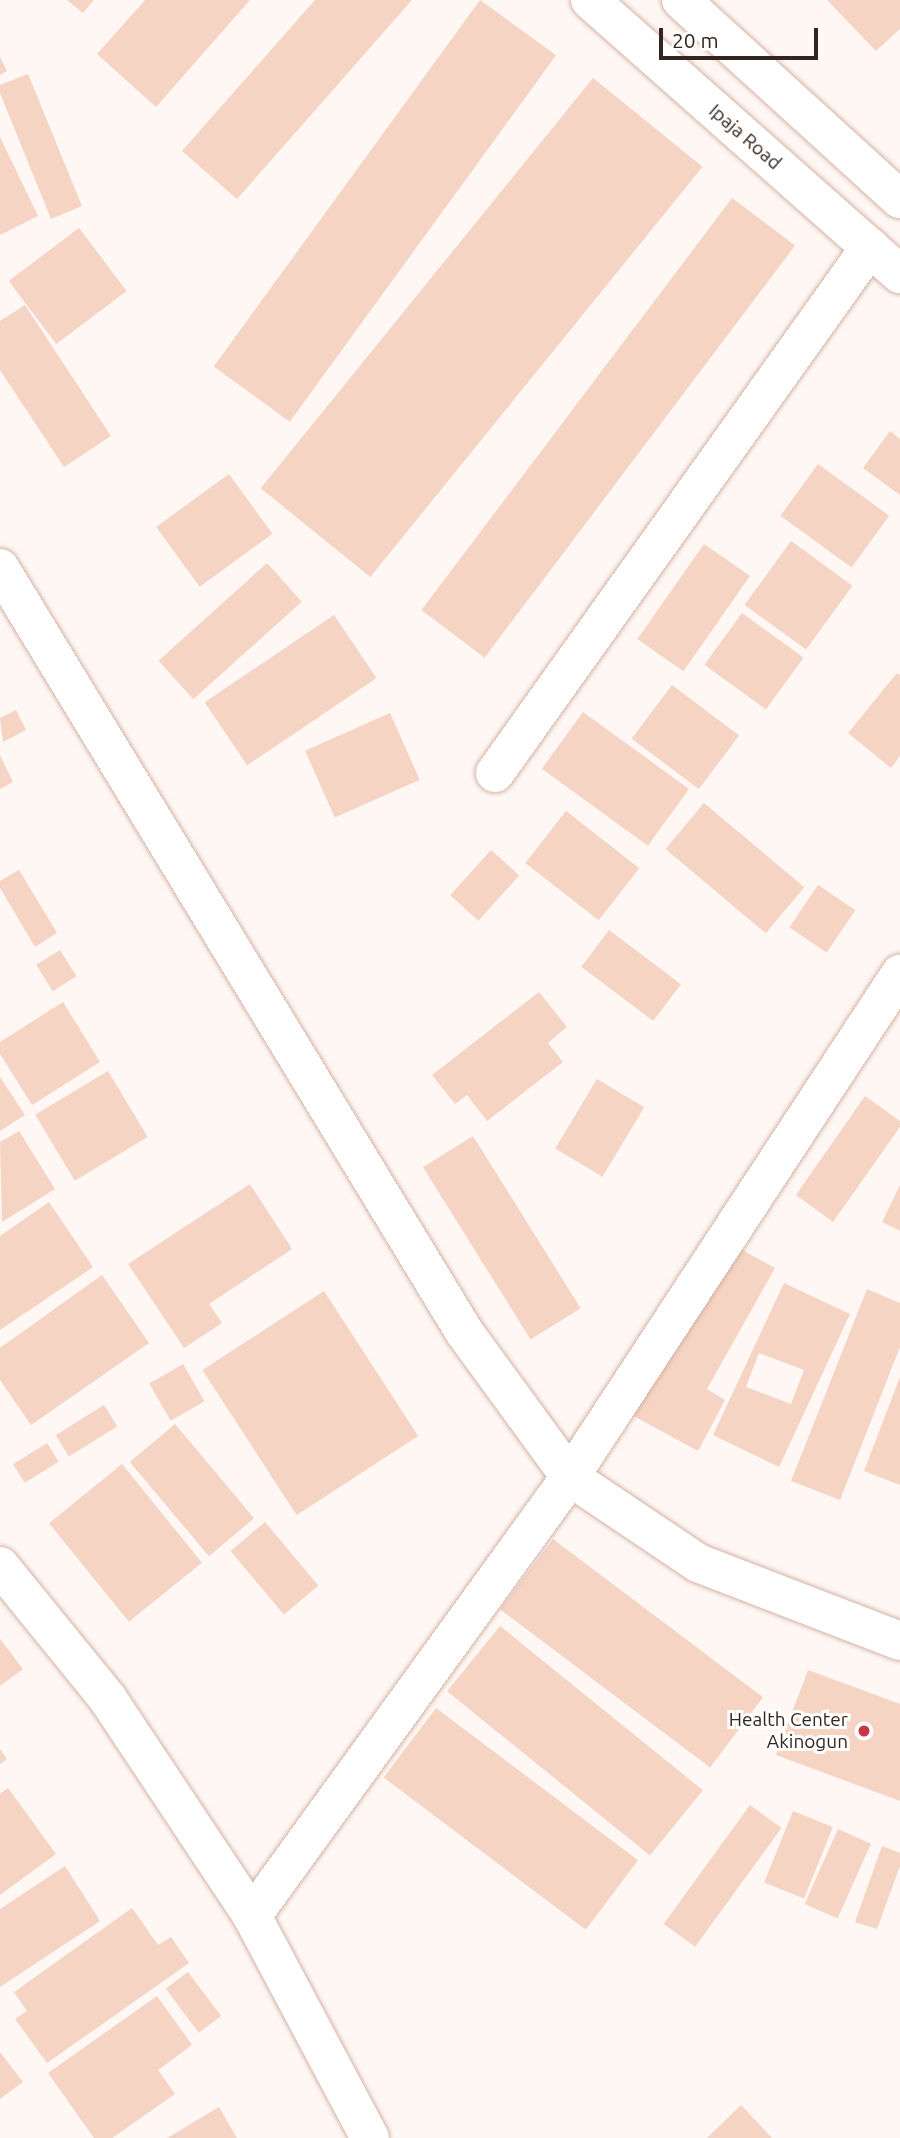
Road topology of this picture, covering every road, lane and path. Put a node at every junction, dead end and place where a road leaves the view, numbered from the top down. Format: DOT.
graph roads {
  1 [pos="590,0"];
  2 [pos="681,0"];
  3 [pos="900,199"];
  4 [pos="870,247"];
  5 [pos="900,274"];
  6 [pos="0,568"];
  7 [pos="495,772"];
  8 [pos="900,974"];
  9 [pos="570,1477"];
  10 [pos="0,1566"];
  11 [pos="900,1641"];
  12 [pos="252,1916"];
  13 [pos="370,2138"];
  1 -- 4 [label="street, Ipaja Road"];
  2 -- 3 [label="street"];
  4 -- 5 [label="street, Ipaja Road"];
  4 -- 7 [label="street"];
  6 -- 9 [label="street"];
  8 -- 9 [label="street"];
  9 -- 11 [label="street"];
  9 -- 12 [label="street"];
  10 -- 12 [label="street"];
  12 -- 13 [label="street"];
}
